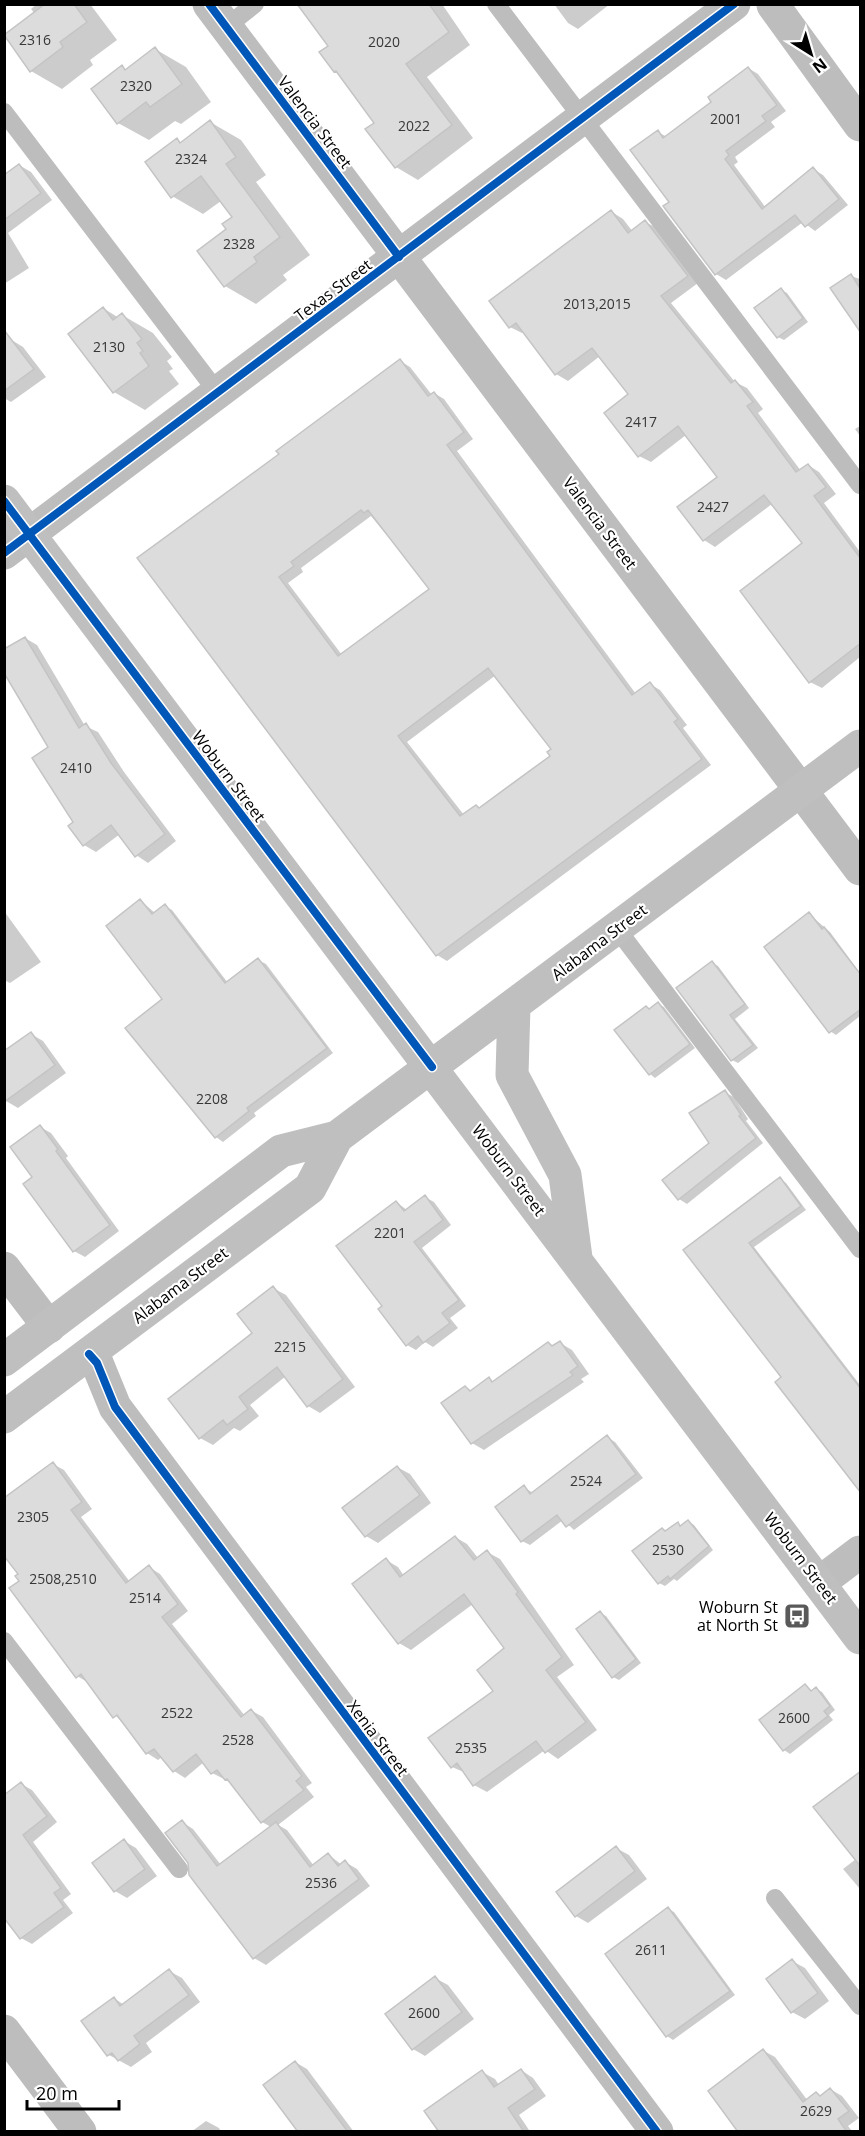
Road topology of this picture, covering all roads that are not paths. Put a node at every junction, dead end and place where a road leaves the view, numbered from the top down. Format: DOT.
graph roads {
  1 [pos="255,4"];
  2 [pos="496,4"];
  3 [pos="734,4"];
  4 [pos="745,4"];
  5 [pos="773,5"];
  6 [pos="217,16"];
  7 [pos="4,112"];
  8 [pos="583,119"];
  9 [pos="861,125"];
  10 [pos="399,257"];
  11 [pos="218,393"];
  12 [pos="861,485"];
  13 [pos="4,501"];
  14 [pos="17,544"];
  15 [pos="861,746"];
  16 [pos="801,790"];
  17 [pos="861,869"];
  18 [pos="617,929"];
  19 [pos="514,1006"];
  20 [pos="432,1067"];
  21 [pos="337,1137"];
  22 [pos="861,1249"];
  23 [pos="577,1260"];
  24 [pos="4,1268"];
  25 [pos="49,1326"];
  26 [pos="89,1354"];
  27 [pos="4,1360"];
  28 [pos="4,1417"];
  29 [pos="861,1552"];
  30 [pos="819,1583"];
  31 [pos="861,1638"];
  32 [pos="4,1641"];
  33 [pos="179,1869"];
  34 [pos="775,1898"];
  35 [pos="861,2006"];
  36 [pos="4,2031"];
  37 [pos="80,2132"];
  38 [pos="657,2132"];
  1 -- 6 [label="lane"];
  2 -- 8 [label="lane"];
  3 -- 8 [label="street, Texas Street"];
  4 -- 5 [label="street"];
  5 -- 9 [label="street"];
  6 -- 10 [label="street, Valencia Street"];
  7 -- 11 [label="lane"];
  8 -- 10 [label="street, Texas Street"];
  8 -- 12 [label="lane"];
  10 -- 11 [label="street, Texas Street"];
  10 -- 16 [label="street, Valencia Street"];
  11 -- 14 [label="street, Texas Street"];
  13 -- 14 [label="main road, Woburn Street"];
  14 -- 20 [label="main road, Woburn Street"];
  15 -- 16 [label="main road, Alabama Street"];
  16 -- 17 [label="street, Valencia Street"];
  16 -- 18 [label="main road, Alabama Street"];
  18 -- 19 [label="main road, Alabama Street"];
  18 -- 22 [label="lane"];
  19 -- 20 [label="main road, Alabama Street"];
  19 -- 23 [label="main road"];
  20 -- 21 [label="main road, Alabama Street"];
  20 -- 23 [label="main road, Woburn Street"];
  21 -- 25 [label="main road, Alabama Street"];
  21 -- 26 [label="main road, Alabama Street"];
  23 -- 30 [label="main road, Woburn Street"];
  24 -- 25 [label="street"];
  25 -- 27 [label="main road, Alabama Street"];
  26 -- 28 [label="main road, Alabama Street"];
  26 -- 38 [label="street, Xenia Street"];
  29 -- 30 [label="street"];
  30 -- 31 [label="main road, Woburn Street"];
  32 -- 33 [label="lane"];
  34 -- 35 [label="lane"];
  36 -- 37 [label="street"];
}
